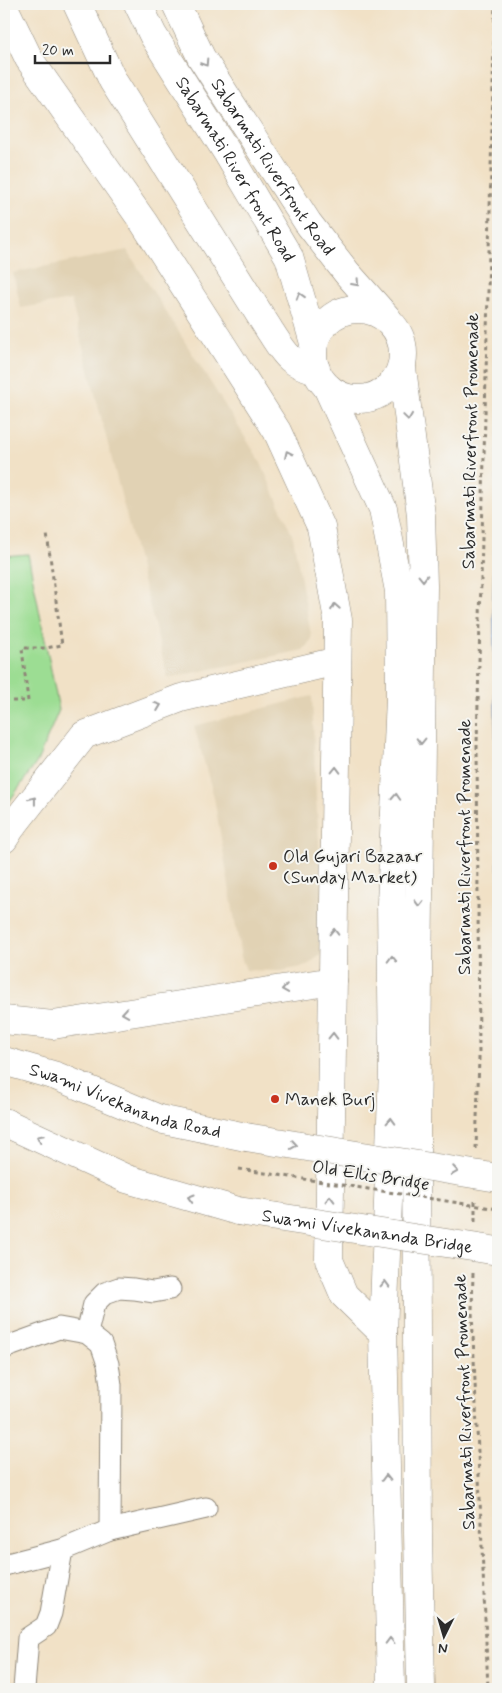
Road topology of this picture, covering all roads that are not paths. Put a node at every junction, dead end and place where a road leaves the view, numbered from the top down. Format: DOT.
graph roads {
  1 [pos="77,4"];
  2 [pos="138,4"];
  3 [pos="176,4"];
  4 [pos="4,7"];
  5 [pos="387,318"];
  6 [pos="314,343"];
  7 [pos="402,368"];
  8 [pos="322,378"];
  9 [pos="337,661"];
  10 [pos="4,839"];
  11 [pos="333,981"];
  12 [pos="4,1020"];
  13 [pos="4,1061"];
  14 [pos="4,1122"];
  15 [pos="498,1178"];
  16 [pos="498,1251"];
  17 [pos="170,1289"];
  18 [pos="87,1333"];
  19 [pos="383,1333"];
  20 [pos="4,1348"];
  21 [pos="206,1508"];
  22 [pos="110,1530"];
  23 [pos="62,1550"];
  24 [pos="4,1565"];
  25 [pos="24,1689"];
  26 [pos="391,1689"];
  27 [pos="421,1689"];
  1 -- 8 [label="main road"];
  6 -- 2 [label="main road, Sabarmati River front Road, one-way"];
  3 -- 5 [label="main road, Sabarmati Riverfront Road, one-way"];
  9 -- 4 [label="main road, one-way"];
  5 -- 6 [label="main road"];
  5 -- 7 [label="main road"];
  6 -- 8 [label="main road"];
  7 -- 8 [label="main road"];
  7 -- 27 [label="main road, one-way"];
  19 -- 8 [label="main road, one-way"];
  10 -- 9 [label="main road, one-way"];
  11 -- 9 [label="main road, one-way"];
  11 -- 12 [label="main road, one-way"];
  19 -- 11 [label="main road, one-way"];
  13 -- 15 [label="main road, Swami Vivekananda Road, one-way, bridge"];
  16 -- 14 [label="main road, Swami Vivekananda Bridge, one-way, bridge"];
  17 -- 18 [label="street"];
  18 -- 20 [label="street"];
  18 -- 22 [label="street"];
  26 -- 19 [label="main road, one-way"];
  21 -- 22 [label="street"];
  22 -- 23 [label="street"];
  23 -- 24 [label="street"];
  23 -- 25 [label="street"];
}
